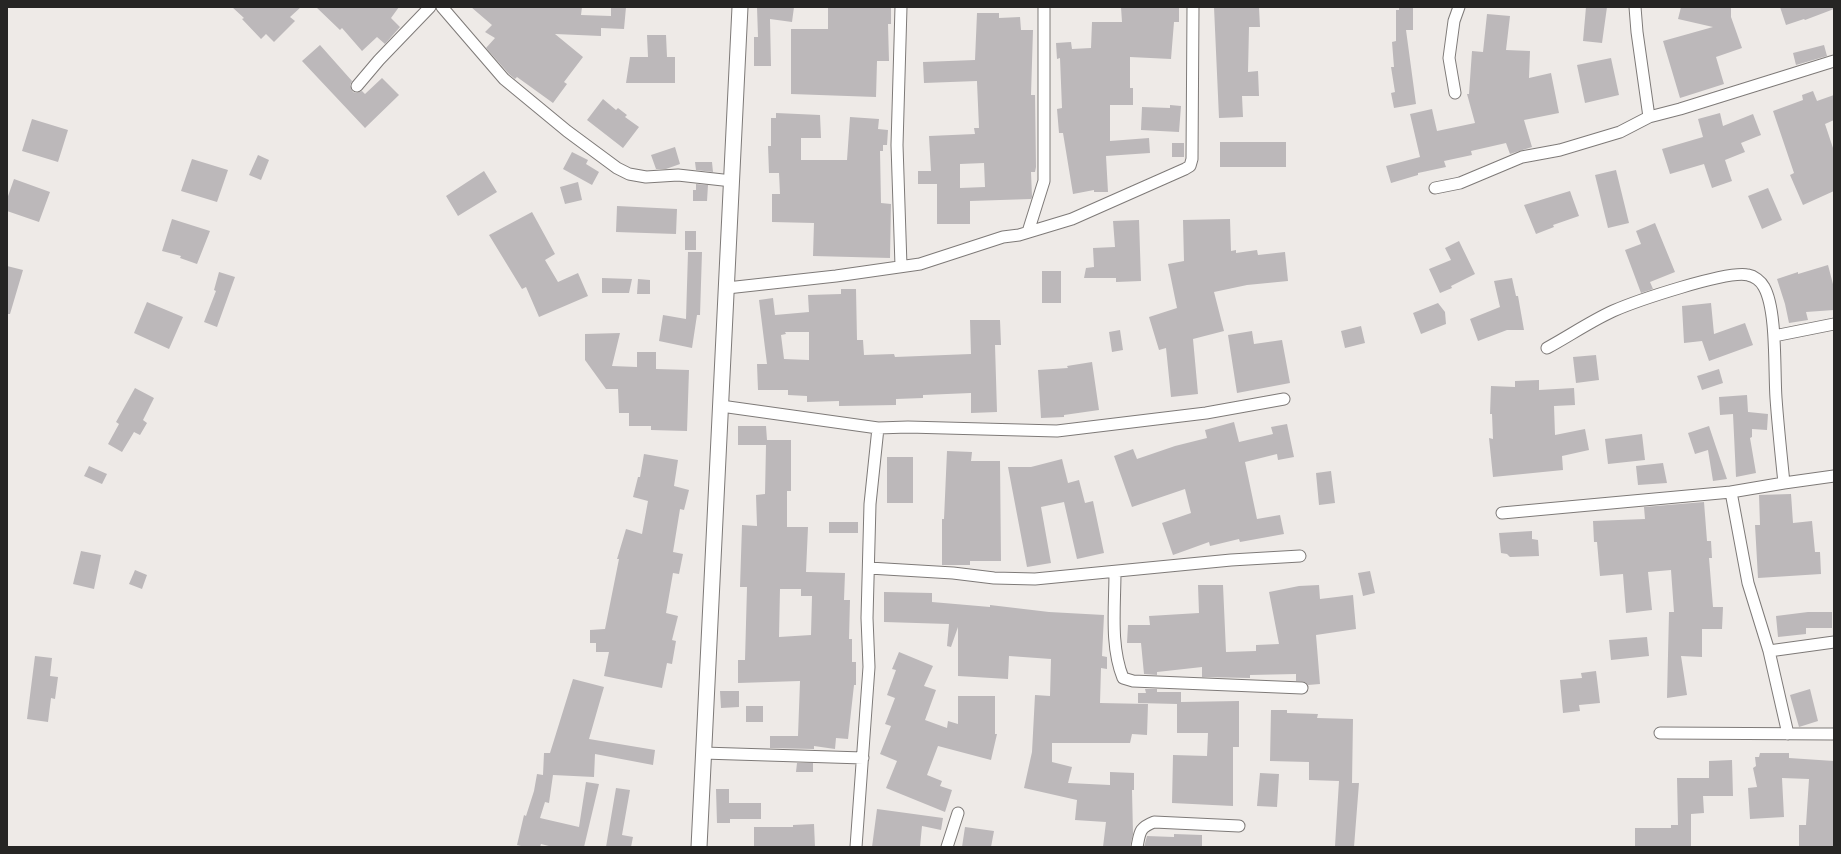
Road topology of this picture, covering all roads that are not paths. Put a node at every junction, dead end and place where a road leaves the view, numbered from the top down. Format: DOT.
graph roads {
  1 [pos="430,7"];
  2 [pos="442,7"];
  3 [pos="740,7"];
  4 [pos="901,7"];
  5 [pos="1044,7"];
  6 [pos="1193,7"];
  7 [pos="1459,7"];
  8 [pos="1636,7"];
  9 [pos="1834,61"];
  10 [pos="357,86"];
  11 [pos="1455,93"];
  12 [pos="1649,117"];
  13 [pos="732,181"];
  14 [pos="1435,188"];
  15 [pos="1028,232"];
  16 [pos="901,266"];
  17 [pos="726,288"];
  18 [pos="1834,324"];
  19 [pos="1774,336"];
  20 [pos="1547,348"];
  21 [pos="1284,399"];
  22 [pos="721,406"];
  23 [pos="878,428"];
  24 [pos="1834,476"];
  25 [pos="1784,483"];
  26 [pos="1731,492"];
  27 [pos="1502,513"];
  28 [pos="1300,556"];
  29 [pos="869,568"];
  30 [pos="1115,572"];
  31 [pos="1834,642"];
  32 [pos="1769,651"];
  33 [pos="1302,688"];
  34 [pos="1660,733"];
  35 [pos="1788,734"];
  36 [pos="1834,734"];
  37 [pos="704,753"];
  38 [pos="863,758"];
  39 [pos="958,813"];
  40 [pos="1239,826"];
  41 [pos="699,847"];
  42 [pos="856,847"];
  43 [pos="947,847"];
  44 [pos="1137,847"];
  1 -- 10 [label="street"];
  2 -- 13 [label="street"];
  3 -- 13 [label="main road"];
  4 -- 16 [label="street"];
  5 -- 15 [label="street"];
  6 -- 15 [label="street"];
  7 -- 11 [label="street"];
  8 -- 12 [label="street"];
  9 -- 12 [label="street"];
  12 -- 14 [label="street"];
  13 -- 17 [label="main road"];
  15 -- 16 [label="street"];
  16 -- 17 [label="street"];
  17 -- 22 [label="main road"];
  18 -- 19 [label="street"];
  19 -- 20 [label="street"];
  19 -- 25 [label="street"];
  21 -- 23 [label="street"];
  22 -- 23 [label="street"];
  22 -- 37 [label="main road"];
  23 -- 29 [label="street"];
  24 -- 25 [label="street"];
  25 -- 26 [label="street"];
  26 -- 27 [label="street"];
  26 -- 32 [label="street"];
  28 -- 30 [label="street"];
  29 -- 30 [label="street"];
  29 -- 38 [label="street"];
  30 -- 33 [label="street"];
  31 -- 32 [label="street"];
  32 -- 35 [label="street"];
  34 -- 35 [label="street"];
  35 -- 36 [label="street"];
  37 -- 38 [label="street"];
  37 -- 41 [label="main road"];
  38 -- 42 [label="street"];
  39 -- 43 [label="street"];
  40 -- 44 [label="street"];
}
